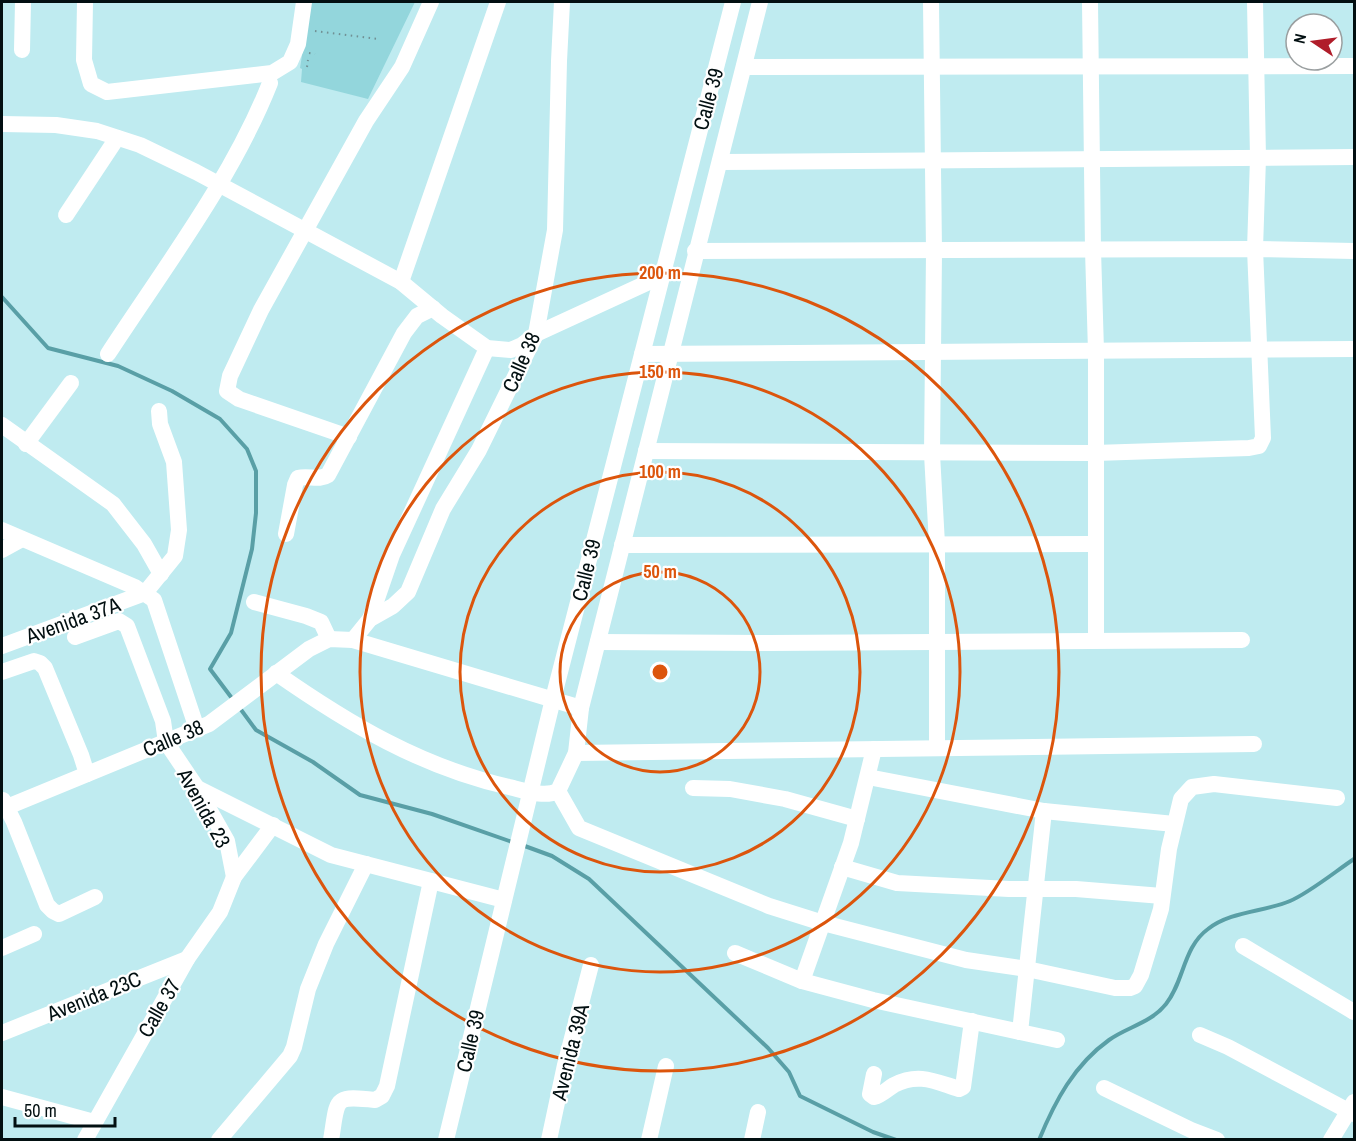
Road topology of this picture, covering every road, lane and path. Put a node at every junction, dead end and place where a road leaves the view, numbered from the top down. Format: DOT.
graph roads {
  1 [pos="23,2"];
  2 [pos="85,2"];
  3 [pos="304,2"];
  4 [pos="431,2"];
  5 [pos="498,2"];
  6 [pos="562,2"];
  7 [pos="734,2"];
  8 [pos="760,2"];
  9 [pos="931,2"];
  10 [pos="1090,2"];
  11 [pos="1256,2"];
  12 [pos="311,30"];
  13 [pos="378,39"];
  14 [pos="22,50"];
  15 [pos="309,53"];
  16 [pos="315,54"];
  17 [pos="1091,66"];
  18 [pos="1354,66"];
  19 [pos="744,67"];
  20 [pos="1256,67"];
  21 [pos="932,68"];
  22 [pos="270,83"];
  23 [pos="2,124"];
  24 [pos="117,138"];
  25 [pos="1354,157"];
  26 [pos="1258,158"];
  27 [pos="1092,160"];
  28 [pos="933,161"];
  29 [pos="720,162"];
  30 [pos="219,184"];
  31 [pos="66,215"];
  32 [pos="305,230"];
  33 [pos="1255,249"];
  34 [pos="1093,250"];
  35 [pos="1354,250"];
  36 [pos="695,251"];
  37 [pos="934,251"];
  38 [pos="662,276"];
  39 [pos="402,282"];
  40 [pos="433,309"];
  41 [pos="536,334"];
  42 [pos="487,348"];
  43 [pos="1354,349"];
  44 [pos="1258,350"];
  45 [pos="1096,351"];
  46 [pos="932,352"];
  47 [pos="108,354"];
  48 [pos="642,354"];
  49 [pos="670,354"];
  50 [pos="71,383"];
  51 [pos="159,411"];
  52 [pos="3,431"];
  53 [pos="349,437"];
  54 [pos="26,444"];
  55 [pos="646,451"];
  56 [pos="1095,453"];
  57 [pos="932,454"];
  58 [pos="2,530"];
  59 [pos="286,534"];
  60 [pos="22,538"];
  61 [pos="937,544"];
  62 [pos="1095,544"];
  63 [pos="622,546"];
  64 [pos="2,550"];
  65 [pos="161,574"];
  66 [pos="145,594"];
  67 [pos="254,602"];
  68 [pos="370,619"];
  69 [pos="75,637"];
  70 [pos="329,639"];
  71 [pos="1096,639"];
  72 [pos="353,640"];
  73 [pos="1242,640"];
  74 [pos="937,641"];
  75 [pos="598,642"];
  76 [pos="2,646"];
  77 [pos="2,672"];
  78 [pos="276,673"];
  79 [pos="553,699"];
  80 [pos="581,708"];
  81 [pos="197,729"];
  82 [pos="166,742"];
  83 [pos="1254,744"];
  84 [pos="937,747"];
  85 [pos="874,749"];
  86 [pos="576,753"];
  87 [pos="87,774"];
  88 [pos="868,777"];
  89 [pos="197,788"];
  90 [pos="693,788"];
  91 [pos="558,791"];
  92 [pos="530,792"];
  93 [pos="1337,798"];
  94 [pos="3,805"];
  95 [pos="1044,811"];
  96 [pos="857,819"];
  97 [pos="1174,824"];
  98 [pos="273,825"];
  99 [pos="366,864"];
  100 [pos="842,867"];
  101 [pos="234,877"];
  102 [pos="431,881"];
  103 [pos="1035,889"];
  104 [pos="1162,896"];
  105 [pos="96,897"];
  106 [pos="504,900"];
  107 [pos="824,923"];
  108 [pos="34,934"];
  109 [pos="1242,946"];
  110 [pos="2,948"];
  111 [pos="735,953"];
  112 [pos="187,959"];
  113 [pos="591,965"];
  114 [pos="1027,969"];
  115 [pos="802,981"];
  116 [pos="1354,1012"];
  117 [pos="972,1021"];
  118 [pos="1020,1032"];
  119 [pos="2,1033"];
  120 [pos="1200,1035"];
  121 [pos="1058,1040"];
  122 [pos="666,1066"];
  123 [pos="874,1074"];
  124 [pos="1104,1088"];
  125 [pos="2,1097"];
  126 [pos="1353,1109"];
  127 [pos="758,1112"];
  128 [pos="94,1122"];
  129 [pos="85,1140"];
  130 [pos="219,1140"];
  131 [pos="331,1140"];
  132 [pos="446,1140"];
  133 [pos="549,1140"];
  134 [pos="649,1140"];
  135 [pos="752,1140"];
  136 [pos="1217,1140"];
  137 [pos="1331,1140"];
  1 -- 14 [label="street"];
  2 -- 3 [label="street"];
  4 -- 32 [label="street"];
  5 -- 39 [label="street"];
  6 -- 41 [label="street, Calle 38"];
  7 -- 38 [label="street, Calle 39"];
  8 -- 19 [label="street"];
  9 -- 21 [label="street"];
  10 -- 17 [label="street"];
  11 -- 20 [label="street"];
  12 -- 13 [label="path"];
  15 -- 16 [label="path"];
  17 -- 20 [label="street"];
  17 -- 21 [label="street"];
  17 -- 27 [label="street"];
  18 -- 20 [label="street"];
  19 -- 21 [label="street"];
  19 -- 29 [label="street"];
  20 -- 26 [label="street"];
  21 -- 28 [label="street"];
  22 -- 30 [label="street"];
  23 -- 24 [label="street"];
  24 -- 30 [label="street"];
  24 -- 31 [label="street"];
  25 -- 26 [label="street"];
  26 -- 27 [label="street"];
  26 -- 33 [label="street"];
  27 -- 28 [label="street"];
  27 -- 34 [label="street"];
  28 -- 29 [label="street"];
  28 -- 37 [label="street"];
  29 -- 36 [label="street"];
  30 -- 32 [label="street"];
  30 -- 47 [label="street"];
  32 -- 39 [label="street"];
  32 -- 53 [label="street"];
  33 -- 34 [label="street"];
  33 -- 35 [label="street"];
  33 -- 44 [label="street"];
  34 -- 37 [label="street"];
  34 -- 45 [label="street"];
  36 -- 37 [label="street"];
  36 -- 49 [label="street"];
  37 -- 46 [label="street"];
  38 -- 41 [label="street"];
  38 -- 48 [label="street, Calle 39"];
  39 -- 40 [label="street"];
  40 -- 42 [label="street"];
  40 -- 53 [label="street"];
  41 -- 42 [label="street"];
  41 -- 68 [label="street, Calle 38"];
  42 -- 68 [label="street"];
  43 -- 44 [label="street"];
  44 -- 45 [label="street"];
  44 -- 56 [label="street"];
  45 -- 46 [label="street"];
  45 -- 56 [label="street"];
  46 -- 49 [label="street"];
  46 -- 57 [label="street"];
  48 -- 49 [label="street"];
  48 -- 79 [label="street, Calle 39"];
  49 -- 55 [label="street"];
  50 -- 54 [label="street"];
  51 -- 65 [label="street"];
  52 -- 54 [label="street"];
  53 -- 59 [label="street"];
  54 -- 65 [label="street"];
  55 -- 57 [label="street"];
  55 -- 63 [label="street"];
  56 -- 57 [label="street"];
  56 -- 62 [label="street"];
  57 -- 61 [label="street"];
  58 -- 60 [label="street"];
  60 -- 64 [label="street"];
  60 -- 66 [label="street"];
  61 -- 62 [label="street"];
  61 -- 63 [label="street"];
  61 -- 74 [label="street"];
  62 -- 71 [label="street"];
  63 -- 75 [label="street"];
  65 -- 66 [label="street"];
  66 -- 76 [label="street, Avenida 37A"];
  66 -- 81 [label="street"];
  67 -- 70 [label="street"];
  68 -- 72 [label="street, Calle 38"];
  69 -- 82 [label="street"];
  70 -- 72 [label="street"];
  70 -- 78 [label="street, Calle 38"];
  71 -- 73 [label="street"];
  71 -- 74 [label="street"];
  72 -- 79 [label="street"];
  74 -- 75 [label="street"];
  74 -- 84 [label="street"];
  75 -- 80 [label="street"];
  77 -- 87 [label="street"];
  78 -- 81 [label="street, Calle 38"];
  78 -- 92 [label="street"];
  79 -- 80 [label="street"];
  79 -- 92 [label="street, Calle 39"];
  80 -- 86 [label="street"];
  81 -- 82 [label="street, Calle 38"];
  82 -- 87 [label="street, Calle 38"];
  82 -- 89 [label="street, Avenida 23"];
  83 -- 84 [label="street"];
  84 -- 85 [label="street"];
  85 -- 86 [label="street"];
  85 -- 88 [label="street"];
  86 -- 91 [label="street"];
  87 -- 94 [label="street, Calle 38"];
  88 -- 95 [label="street"];
  88 -- 96 [label="street"];
  89 -- 98 [label="street"];
  89 -- 101 [label="street, Avenida 23"];
  90 -- 96 [label="street"];
  91 -- 92 [label="street"];
  91 -- 107 [label="street"];
  92 -- 106 [label="street, Calle 39"];
  93 -- 97 [label="street"];
  94 -- 105 [label="street"];
  95 -- 97 [label="street"];
  95 -- 103 [label="street"];
  96 -- 100 [label="street"];
  97 -- 104 [label="street"];
  98 -- 99 [label="street"];
  98 -- 101 [label="street, Calle 37"];
  99 -- 102 [label="street"];
  99 -- 130 [label="street"];
  100 -- 103 [label="street"];
  100 -- 107 [label="street"];
  101 -- 112 [label="street, Calle 37"];
  102 -- 106 [label="street"];
  102 -- 131 [label="street"];
  103 -- 104 [label="street"];
  103 -- 114 [label="street"];
  104 -- 114 [label="street"];
  106 -- 132 [label="street, Calle 39"];
  107 -- 114 [label="street"];
  107 -- 115 [label="street"];
  108 -- 110 [label="street"];
  109 -- 116 [label="street"];
  111 -- 115 [label="street"];
  112 -- 119 [label="street, Avenida 23C"];
  112 -- 128 [label="street, Calle 37"];
  113 -- 133 [label="street, Avenida 39A"];
  114 -- 118 [label="street"];
  115 -- 117 [label="street"];
  117 -- 118 [label="street"];
  117 -- 123 [label="street"];
  118 -- 121 [label="street"];
  120 -- 126 [label="street"];
  122 -- 134 [label="street"];
  124 -- 136 [label="street"];
  125 -- 128 [label="street"];
  126 -- 137 [label="street"];
  127 -- 135 [label="street"];
  128 -- 129 [label="street, Calle 37"];
}
